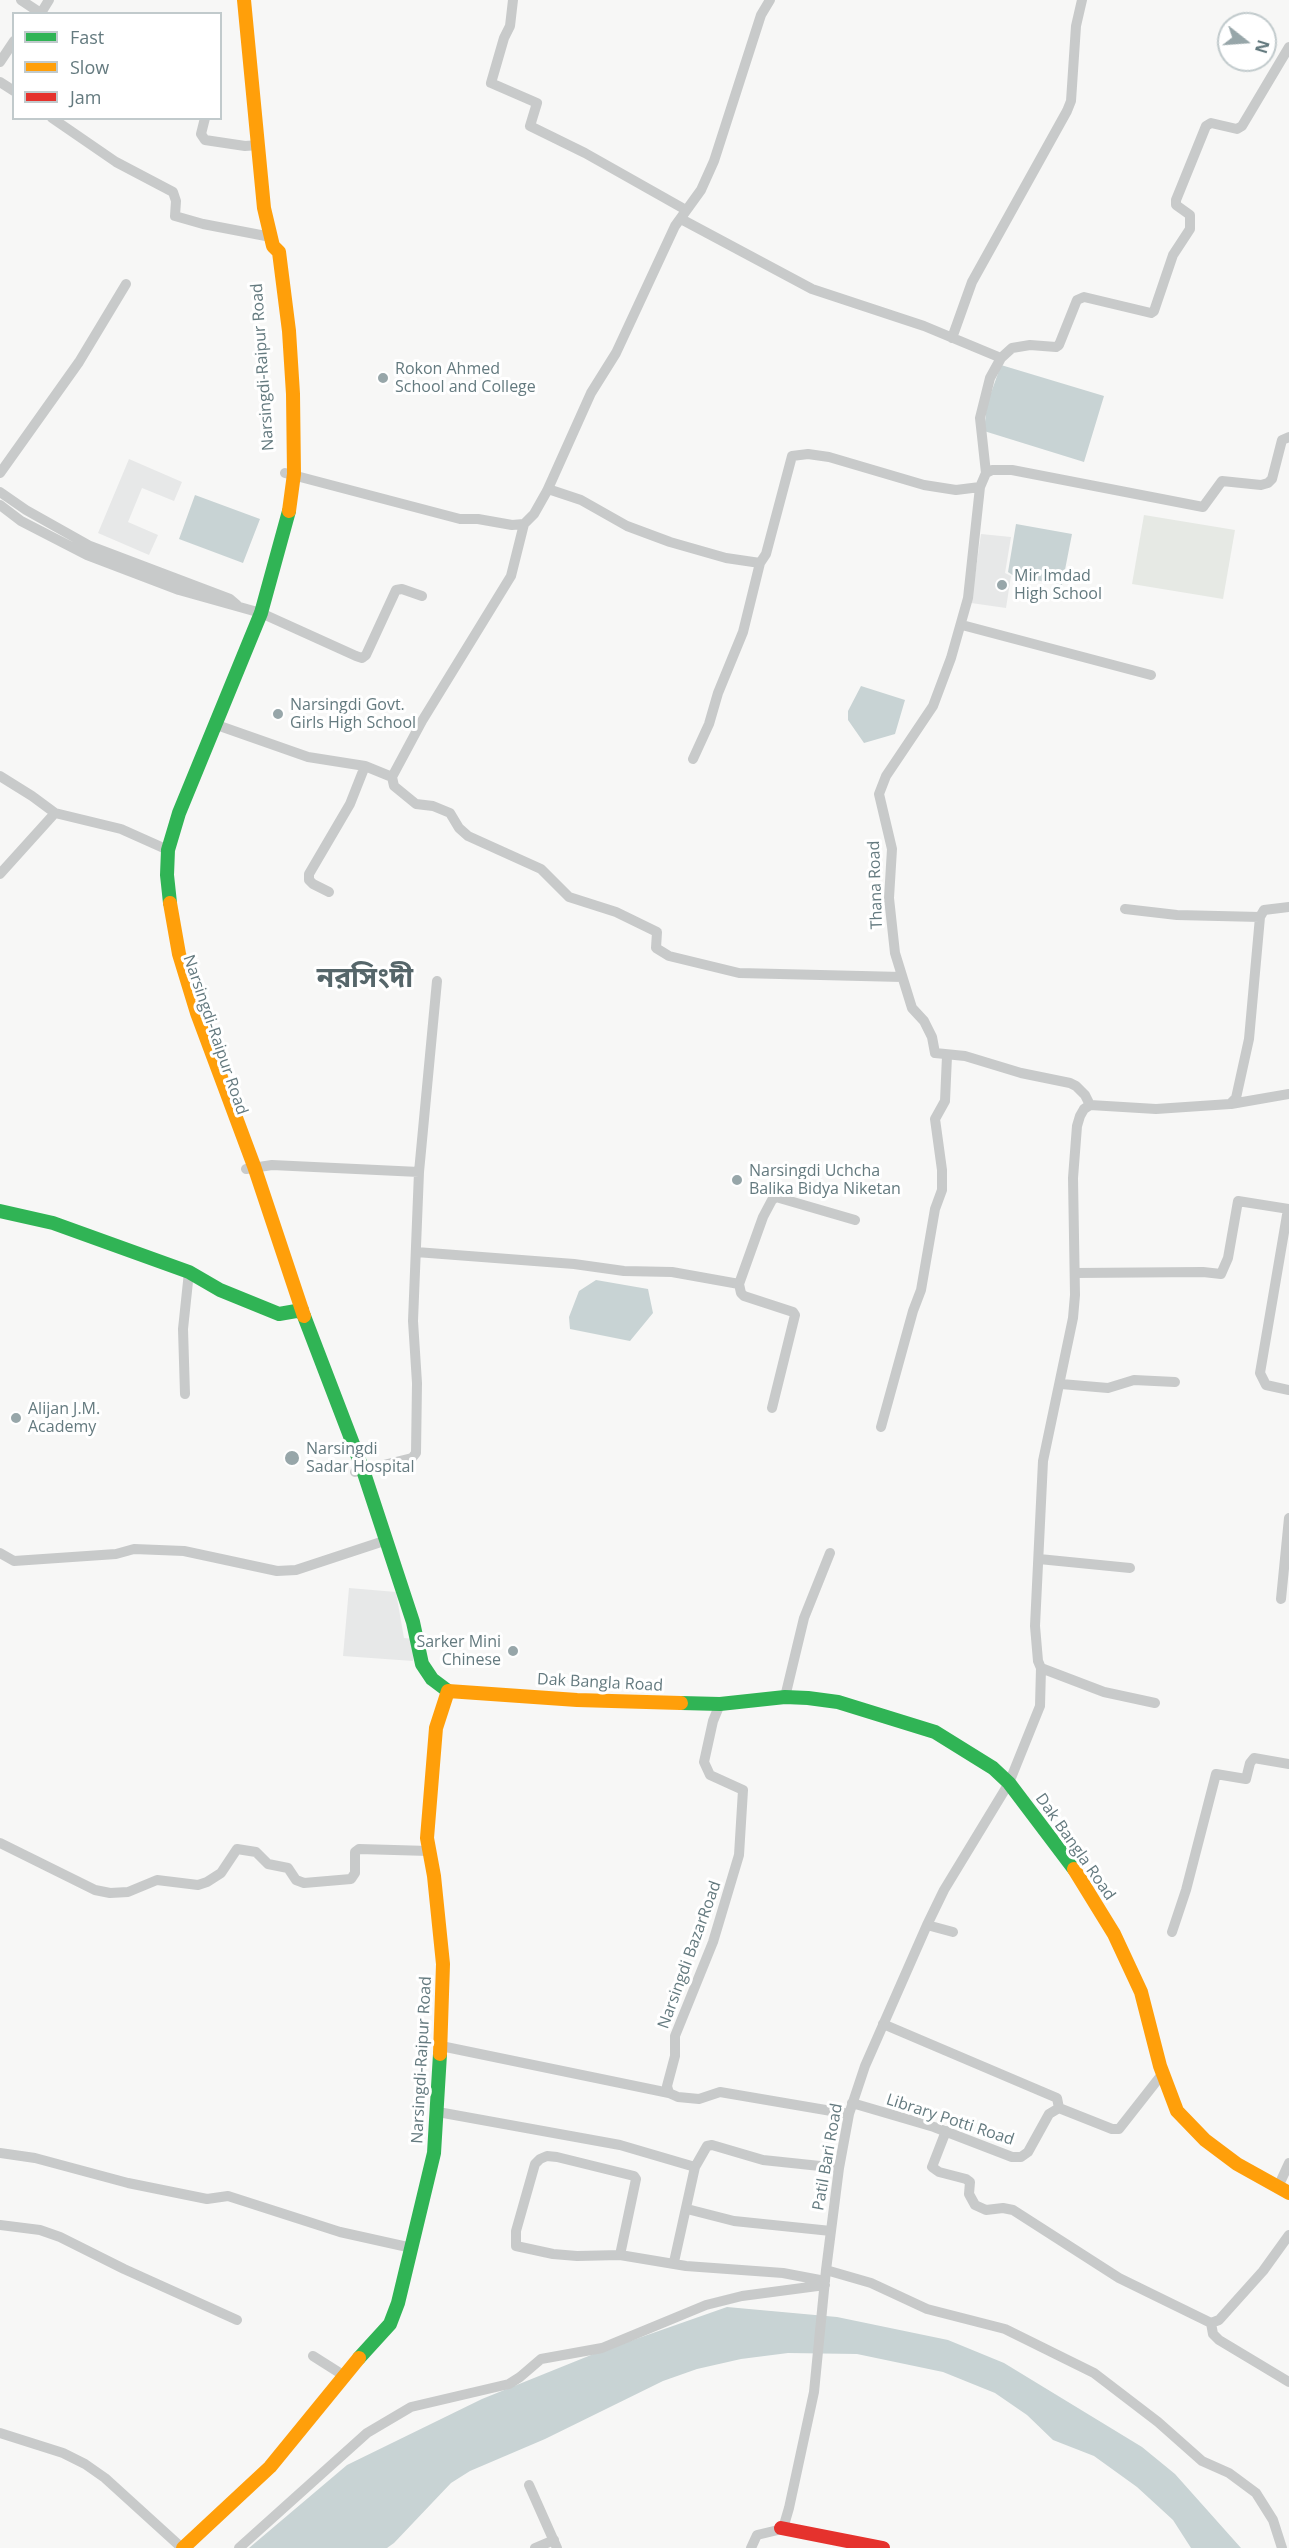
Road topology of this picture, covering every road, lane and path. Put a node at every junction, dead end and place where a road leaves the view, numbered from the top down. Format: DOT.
graph roads {
  1 [pos="21,0"];
  2 [pos="49,0"];
  3 [pos="244,0"];
  4 [pos="513,0"];
  5 [pos="770,0"];
  6 [pos="1082,0"];
  7 [pos="38,12"];
  8 [pos="12,44"];
  9 [pos="1289,47"];
  10 [pos="0,62"];
  11 [pos="55,120"];
  12 [pos="204,120"];
  13 [pos="259,145"];
  14 [pos="684,214"];
  15 [pos="272,242"];
  16 [pos="126,285"];
  17 [pos="952,338"];
  18 [pos="1001,358"];
  19 [pos="1289,436"];
  20 [pos="0,473"];
  21 [pos="289,473"];
  22 [pos="986,473"];
  23 [pos="980,488"];
  24 [pos="547,491"];
  25 [pos="0,492"];
  26 [pos="0,505"];
  27 [pos="524,524"];
  28 [pos="760,563"];
  29 [pos="422,596"];
  30 [pos="237,605"];
  31 [pos="256,612"];
  32 [pos="962,625"];
  33 [pos="1151,675"];
  34 [pos="214,724"];
  35 [pos="693,759"];
  36 [pos="366,766"];
  37 [pos="0,776"];
  38 [pos="392,777"];
  39 [pos="55,813"];
  40 [pos="164,848"];
  41 [pos="0,874"];
  42 [pos="329,892"];
  43 [pos="1289,906"];
  44 [pos="1125,909"];
  45 [pos="1260,917"];
  46 [pos="902,977"];
  47 [pos="438,981"];
  48 [pos="947,1056"];
  49 [pos="1289,1094"];
  50 [pos="1230,1104"];
  51 [pos="1090,1105"];
  52 [pos="250,1168"];
  53 [pos="419,1173"];
  54 [pos="1288,1209"];
  55 [pos="0,1211"];
  56 [pos="855,1220"];
  57 [pos="416,1252"];
  58 [pos="189,1272"];
  59 [pos="1075,1273"];
  60 [pos="739,1284"];
  61 [pos="297,1311"];
  62 [pos="1175,1382"];
  63 [pos="1060,1384"];
  64 [pos="1289,1390"];
  65 [pos="185,1394"];
  66 [pos="772,1408"];
  67 [pos="881,1427"];
  68 [pos="359,1471"];
  69 [pos="1289,1518"];
  70 [pos="383,1542"];
  71 [pos="0,1553"];
  72 [pos="830,1553"];
  73 [pos="1039,1559"];
  74 [pos="0,1561"];
  75 [pos="14,1561"];
  76 [pos="1130,1568"];
  77 [pos="1281,1599"];
  78 [pos="1041,1668"];
  79 [pos="448,1691"];
  80 [pos="785,1697"];
  81 [pos="1155,1703"];
  82 [pos="720,1704"];
  83 [pos="1289,1764"];
  84 [pos="1008,1783"];
  85 [pos="0,1843"];
  86 [pos="429,1851"];
  87 [pos="927,1924"];
  88 [pos="953,1932"];
  89 [pos="1173,1932"];
  90 [pos="883,2024"];
  91 [pos="441,2046"];
  92 [pos="1163,2073"];
  93 [pos="669,2093"];
  94 [pos="850,2108"];
  95 [pos="1059,2108"];
  96 [pos="438,2112"];
  97 [pos="946,2131"];
  98 [pos="0,2153"];
  99 [pos="1289,2163"];
  100 [pos="695,2167"];
  101 [pos="839,2168"];
  102 [pos="1284,2190"];
  103 [pos="687,2209"];
  104 [pos="0,2225"];
  105 [pos="831,2232"];
  106 [pos="1289,2235"];
  107 [pos="412,2248"];
  108 [pos="620,2255"];
  109 [pos="674,2262"];
  110 [pos="825,2281"];
  111 [pos="237,2320"];
  112 [pos="1211,2323"];
  113 [pos="313,2356"];
  114 [pos="343,2375"];
  115 [pos="1289,2382"];
  116 [pos="0,2433"];
  117 [pos="529,2485"];
  118 [pos="781,2528"];
  119 [pos="556,2544"];
  120 [pos="182,2548"];
  121 [pos="239,2548"];
  122 [pos="535,2548"];
  123 [pos="751,2548"];
  124 [pos="883,2548"];
  125 [pos="1282,2548"];
  1 -- 7 [label="street"];
  2 -- 7 [label="street"];
  3 -- 13 [label="main road, Narsingdi-Raipur Road"];
  4 -- 14 [label="street"];
  5 -- 14 [label="street"];
  6 -- 17 [label="street"];
  8 -- 10 [label="street"];
  9 -- 18 [label="street"];
  11 -- 15 [label="street"];
  12 -- 13 [label="street"];
  13 -- 15 [label="main road, Narsingdi-Raipur Road"];
  14 -- 17 [label="street"];
  14 -- 24 [label="street"];
  15 -- 21 [label="main road, Narsingdi-Raipur Road"];
  16 -- 20 [label="street"];
  17 -- 18 [label="street"];
  18 -- 22 [label="street"];
  19 -- 22 [label="street"];
  21 -- 27 [label="street"];
  21 -- 31 [label="main road, Narsingdi-Raipur Road"];
  22 -- 23 [label="street, Thana Road"];
  23 -- 28 [label="street"];
  23 -- 32 [label="street, Thana Road"];
  24 -- 27 [label="street"];
  24 -- 28 [label="street"];
  25 -- 30 [label="street"];
  26 -- 30 [label="street"];
  27 -- 38 [label="street"];
  28 -- 35 [label="street"];
  29 -- 31 [label="street"];
  30 -- 31 [label="street"];
  31 -- 34 [label="main road, Narsingdi-Raipur Road"];
  31 -- 40 [label="main road, Narsingdi-Raipur Road"];
  32 -- 33 [label="street"];
  32 -- 46 [label="street, Thana Road"];
  34 -- 36 [label="street"];
  34 -- 40 [label="main road, Narsingdi-Raipur Road"];
  36 -- 38 [label="street"];
  36 -- 42 [label="street"];
  37 -- 39 [label="street"];
  38 -- 46 [label="street"];
  39 -- 40 [label="street"];
  39 -- 41 [label="street"];
  40 -- 52 [label="main road, Narsingdi-Raipur Road"];
  43 -- 45 [label="street"];
  44 -- 45 [label="street"];
  45 -- 50 [label="street"];
  46 -- 48 [label="street, Thana Road"];
  47 -- 53 [label="street"];
  48 -- 51 [label="street"];
  48 -- 67 [label="street"];
  49 -- 50 [label="street"];
  50 -- 51 [label="street"];
  51 -- 59 [label="street, Patil Bari Road"];
  52 -- 53 [label="street"];
  52 -- 61 [label="main road, Narsingdi-Raipur Road"];
  53 -- 57 [label="street"];
  54 -- 59 [label="street"];
  54 -- 64 [label="street"];
  55 -- 58 [label="main road"];
  56 -- 60 [label="street"];
  57 -- 60 [label="street"];
  57 -- 68 [label="street"];
  58 -- 61 [label="main road"];
  58 -- 65 [label="street"];
  59 -- 63 [label="street, Patil Bari Road"];
  60 -- 66 [label="street"];
  61 -- 68 [label="main road, Narsingdi-Raipur Road"];
  62 -- 63 [label="street"];
  63 -- 73 [label="street, Patil Bari Road"];
  68 -- 70 [label="main road, Narsingdi-Raipur Road"];
  69 -- 77 [label="street"];
  70 -- 75 [label="street"];
  70 -- 79 [label="main road, Narsingdi-Raipur Road"];
  71 -- 75 [label="street"];
  72 -- 80 [label="street"];
  73 -- 76 [label="street"];
  73 -- 78 [label="street, Patil Bari Road"];
  74 -- 75 [label="street"];
  78 -- 81 [label="street"];
  78 -- 84 [label="street, Patil Bari Road"];
  79 -- 82 [label="main road, Dak Bangla Road"];
  79 -- 86 [label="main road, Narsingdi-Raipur Road"];
  80 -- 82 [label="main road, Dak Bangla Road"];
  80 -- 84 [label="main road, Dak Bangla Road"];
  82 -- 93 [label="street, Narsingdi BazarRoad"];
  83 -- 89 [label="street"];
  84 -- 87 [label="street, Patil Bari Road"];
  84 -- 92 [label="main road, Dak Bangla Road"];
  85 -- 86 [label="street"];
  86 -- 91 [label="main road, Narsingdi-Raipur Road"];
  87 -- 88 [label="street"];
  87 -- 90 [label="street, Patil Bari Road"];
  90 -- 94 [label="street, Patil Bari Road"];
  90 -- 95 [label="street"];
  91 -- 93 [label="street"];
  91 -- 96 [label="main road, Narsingdi-Raipur Road"];
  92 -- 95 [label="street"];
  92 -- 102 [label="main road, Dak Bangla Road"];
  93 -- 94 [label="street"];
  94 -- 97 [label="street, Library Potti Road"];
  94 -- 101 [label="street, Patil Bari Road"];
  95 -- 97 [label="street, Library Potti Road"];
  96 -- 100 [label="street"];
  96 -- 107 [label="main road, Narsingdi-Raipur Road"];
  97 -- 112 [label="street"];
  98 -- 107 [label="street"];
  99 -- 102 [label="street"];
  100 -- 101 [label="street"];
  100 -- 103 [label="street"];
  101 -- 105 [label="street, Patil Bari Road"];
  103 -- 105 [label="street"];
  103 -- 109 [label="street"];
  104 -- 111 [label="street"];
  105 -- 110 [label="street, Patil Bari Road"];
  106 -- 112 [label="street"];
  107 -- 114 [label="main road, Narsingdi-Raipur Road"];
  108 -- 108 [label="street"];
  108 -- 109 [label="street"];
  109 -- 110 [label="street"];
  110 -- 118 [label="street, Patil Bari Road"];
  110 -- 121 [label="street"];
  110 -- 125 [label="street"];
  112 -- 115 [label="street"];
  113 -- 114 [label="street"];
  114 -- 120 [label="main road, Narsingdi-Raipur Road"];
  116 -- 120 [label="street"];
  117 -- 119 [label="street"];
  118 -- 123 [label="street"];
  118 -- 124 [label="main road"];
  119 -- 122 [label="street"];
}
